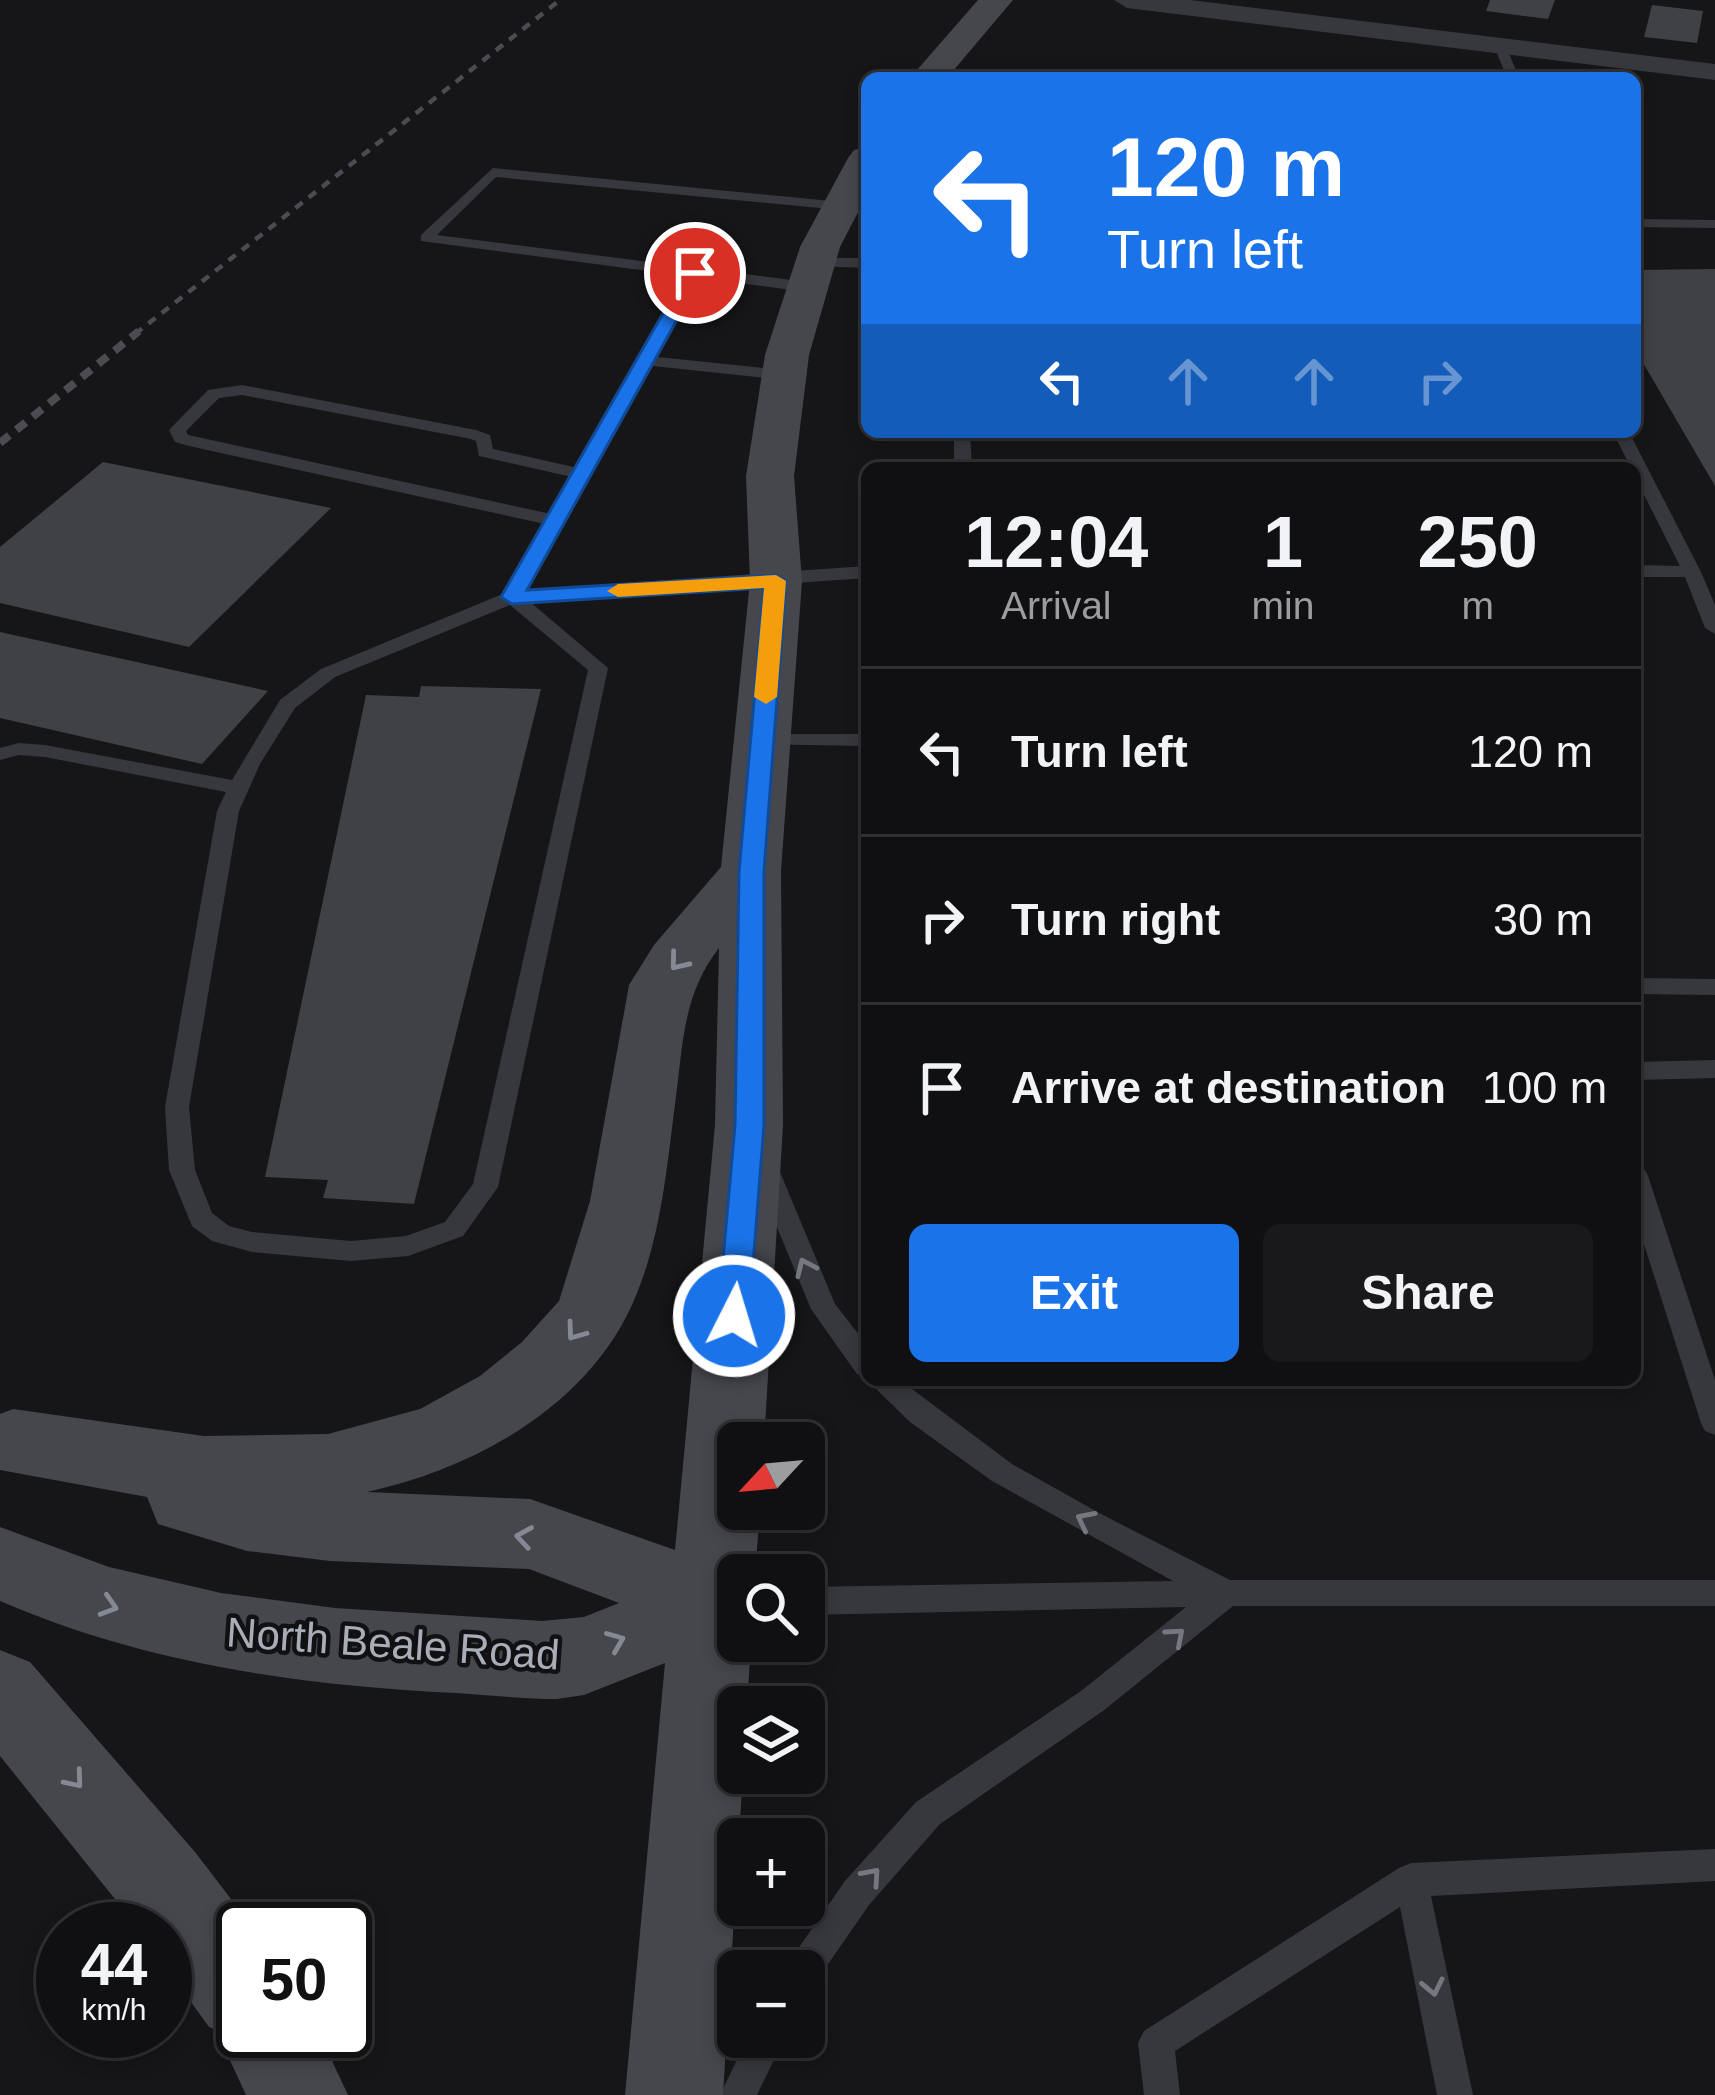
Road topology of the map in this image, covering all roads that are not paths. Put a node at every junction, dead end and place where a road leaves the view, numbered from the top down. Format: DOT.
graph roads {
  1 [pos="996,0"];
  2 [pos="1127,0"];
  3 [pos="1499,46"];
  4 [pos="933,72"];
  5 [pos="1510,72"];
  6 [pos="1715,72"];
  7 [pos="861,170"];
  8 [pos="842,206"];
  9 [pos="1641,223"];
  10 [pos="1715,224"];
  11 [pos="861,264"];
  12 [pos="695,273"];
  13 [pos="811,275"];
  14 [pos="648,361"];
  15 [pos="784,375"];
  16 [pos="1641,471"];
  17 [pos="583,474"];
  18 [pos="556,521"];
  19 [pos="1641,572"];
  20 [pos="1692,572"];
  21 [pos="861,573"];
  22 [pos="776,581"];
  23 [pos="512,597"];
  24 [pos="1715,628"];
  25 [pos="762,740"];
  26 [pos="861,740"];
  27 [pos="0,754"];
  28 [pos="238,788"];
  29 [pos="752,871"];
  30 [pos="1641,986"];
  31 [pos="1715,986"];
  32 [pos="1715,1069"];
  33 [pos="1641,1071"];
  34 [pos="749,1125"];
  35 [pos="1641,1195"];
  36 [pos="861,1358"];
  37 [pos="886,1386"];
  38 [pos="1715,1423"];
  39 [pos="7,1438"];
  40 [pos="728,1554"];
  41 [pos="0,1563"];
  42 [pos="1227,1593"];
  43 [pos="1715,1593"];
  44 [pos="717,1598"];
  45 [pos="825,1601"];
  46 [pos="717,1604"];
  47 [pos="720,1662"];
  48 [pos="0,1690"];
  49 [pos="1715,1864"];
  50 [pos="1411,1880"];
  51 [pos="818,1950"];
  52 [pos="216,1957"];
  53 [pos="279,2058"];
  54 [pos="756,2058"];
  55 [pos="299,2095"];
  56 [pos="674,2095"];
  57 [pos="738,2095"];
  58 [pos="1162,2095"];
  59 [pos="1455,2095"];
  1 -- 4 [label="main road"];
  2 -- 3 [label="street"];
  3 -- 5 [label="lane"];
  3 -- 6 [label="street"];
  7 -- 8 [label="main road"];
  8 -- 12 [label="lane"];
  8 -- 13 [label="main road"];
  9 -- 10 [label="lane"];
  11 -- 13 [label="lane"];
  12 -- 13 [label="lane"];
  12 -- 14 [label="lane"];
  13 -- 15 [label="main road"];
  14 -- 15 [label="lane"];
  14 -- 17 [label="lane"];
  15 -- 22 [label="main road"];
  16 -- 20 [label="lane"];
  17 -- 18 [label="lane"];
  17 -- 18 [label="lane"];
  18 -- 23 [label="lane"];
  19 -- 20 [label="lane"];
  20 -- 24 [label="lane"];
  21 -- 22 [label="lane"];
  22 -- 23 [label="lane"];
  22 -- 25 [label="main road"];
  23 -- 28 [label="lane"];
  23 -- 28 [label="lane"];
  25 -- 26 [label="lane"];
  25 -- 29 [label="main road"];
  27 -- 28 [label="lane"];
  29 -- 34 [label="main road"];
  29 -- 39 [label="main road, one-way"];
  30 -- 31 [label="lane"];
  32 -- 33 [label="lane"];
  36 -- 34 [label="lane, one-way"];
  34 -- 40 [label="main road"];
  35 -- 38 [label="lane"];
  42 -- 37 [label="lane, one-way"];
  44 -- 39 [label="main road, one-way"];
  41 -- 46 [label="main road, North Beale Road, one-way"];
  42 -- 43 [label="lane"];
  42 -- 45 [label="lane"];
  51 -- 42 [label="lane, one-way"];
  47 -- 56 [label="main road"];
  48 -- 52 [label="main road, one-way"];
  49 -- 50 [label="lane"];
  50 -- 58 [label="lane"];
  50 -- 59 [label="lane, one-way"];
  53 -- 55 [label="main road"];
  54 -- 57 [label="lane"];
}
